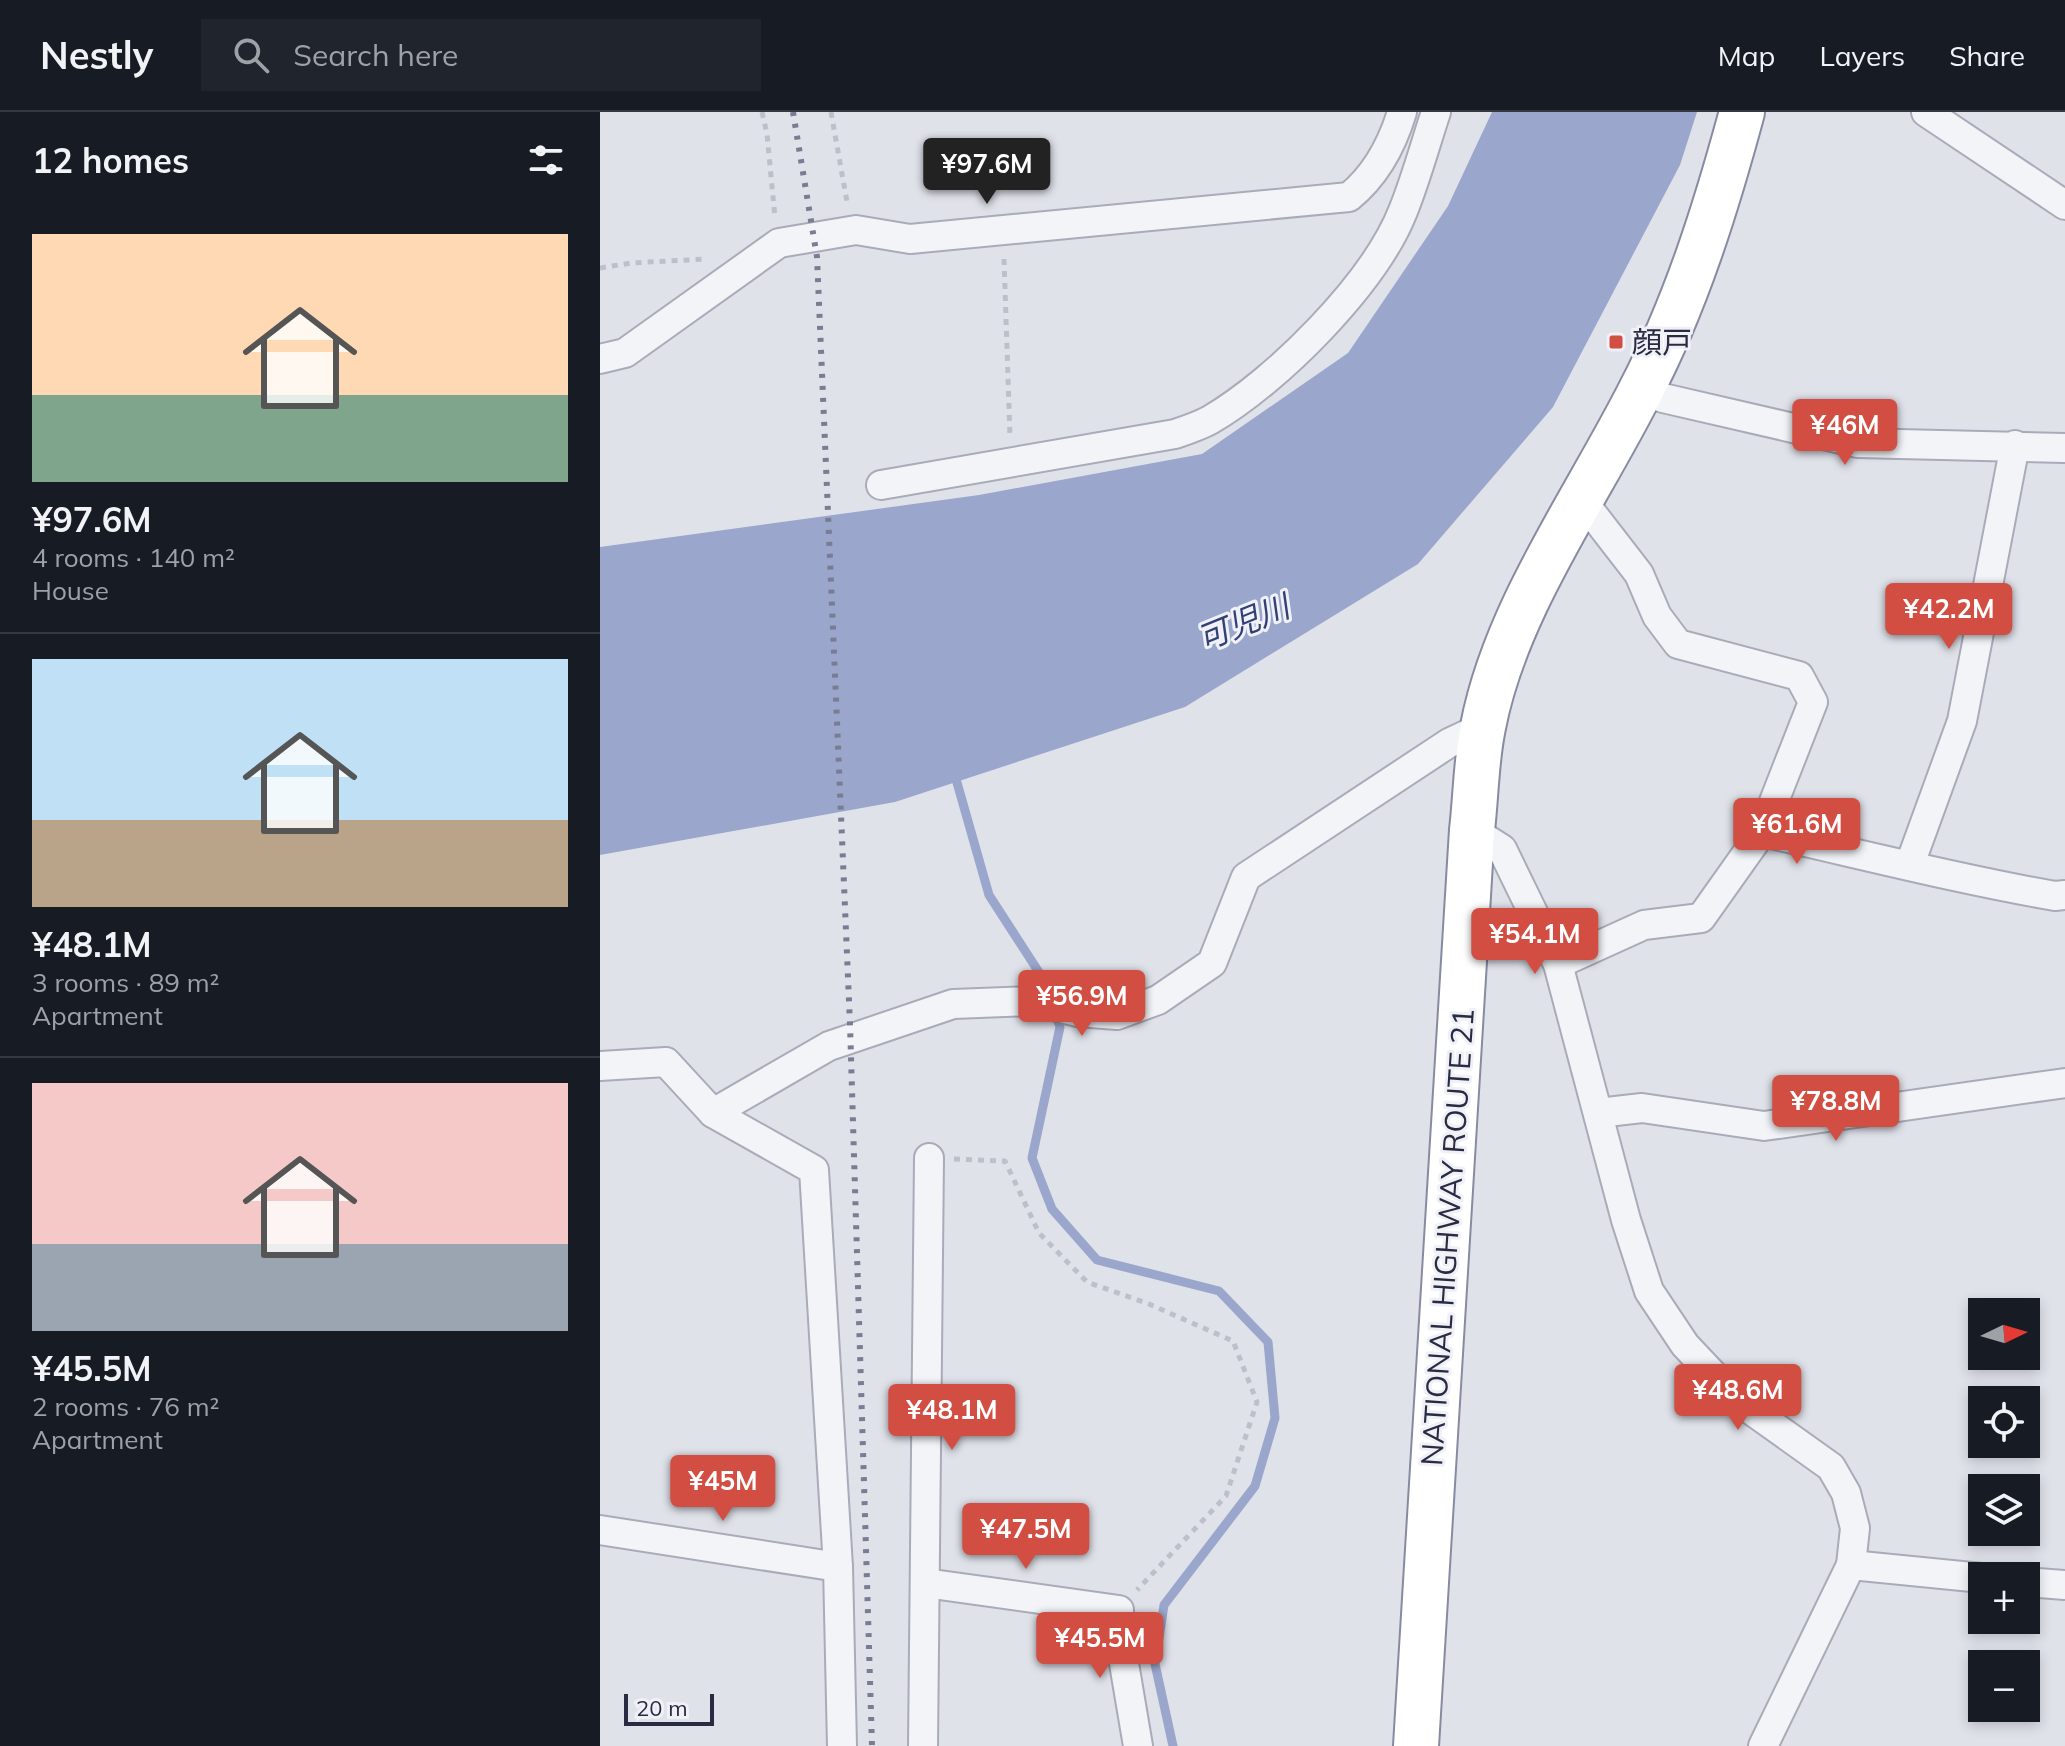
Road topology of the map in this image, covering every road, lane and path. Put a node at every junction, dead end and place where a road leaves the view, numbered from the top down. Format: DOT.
graph roads {
  1 [pos="762,112"];
  2 [pos="831,112"];
  3 [pos="1402,112"];
  4 [pos="1436,112"];
  5 [pos="1742,112"];
  6 [pos="1926,112"];
  7 [pos="2065,205"];
  8 [pos="856,230"];
  9 [pos="1003,230"];
  10 [pos="779,243"];
  11 [pos="748,265"];
  12 [pos="600,268"];
  13 [pos="600,359"];
  14 [pos="1641,390"];
  15 [pos="2015,445"];
  16 [pos="2065,448"];
  17 [pos="1065,453"];
  18 [pos="881,485"];
  19 [pos="1573,514"];
  20 [pos="1483,727"];
  21 [pos="1472,830"];
  22 [pos="1762,832"];
  23 [pos="1910,864"];
  24 [pos="2065,895"];
  25 [pos="1558,964"];
  26 [pos="602,1063"];
  27 [pos="2065,1083"];
  28 [pos="713,1113"];
  29 [pos="1598,1113"];
  30 [pos="929,1158"];
  31 [pos="600,1530"];
  32 [pos="1851,1565"];
  33 [pos="838,1567"];
  34 [pos="1968,1577"];
  35 [pos="925,1583"];
  36 [pos="2040,1583"];
  37 [pos="2065,1585"];
  38 [pos="1119,1610"];
  39 [pos="842,1746"];
  40 [pos="923,1746"];
  41 [pos="1138,1746"];
  42 [pos="1416,1746"];
  43 [pos="1763,1746"];
  1 -- 10 [label="path"];
  2 -- 8 [label="path"];
  3 -- 9 [label="street"];
  4 -- 17 [label="street"];
  5 -- 14 [label="highway, NATIONAL HIGHWAY ROUTE 21"];
  6 -- 7 [label="street"];
  8 -- 9 [label="street"];
  8 -- 10 [label="street"];
  9 -- 17 [label="path"];
  10 -- 11 [label="street"];
  11 -- 12 [label="path"];
  11 -- 13 [label="street"];
  14 -- 15 [label="street"];
  14 -- 19 [label="highway, NATIONAL HIGHWAY ROUTE 21"];
  15 -- 16 [label="street"];
  15 -- 23 [label="street"];
  17 -- 18 [label="street"];
  19 -- 20 [label="highway, NATIONAL HIGHWAY ROUTE 21"];
  19 -- 22 [label="street"];
  20 -- 21 [label="highway, NATIONAL HIGHWAY ROUTE 21"];
  20 -- 28 [label="street"];
  21 -- 25 [label="street"];
  21 -- 42 [label="highway, NATIONAL HIGHWAY ROUTE 21"];
  22 -- 23 [label="street"];
  22 -- 25 [label="street"];
  23 -- 24 [label="street"];
  25 -- 29 [label="street"];
  26 -- 28 [label="street"];
  27 -- 29 [label="street"];
  28 -- 33 [label="street"];
  29 -- 32 [label="street"];
  30 -- 35 [label="street"];
  30 -- 38 [label="path"];
  31 -- 33 [label="street"];
  32 -- 34 [label="street"];
  32 -- 43 [label="street"];
  33 -- 39 [label="street"];
  35 -- 38 [label="street"];
  35 -- 40 [label="street"];
  36 -- 37 [label="street"];
  38 -- 41 [label="street"];
}
